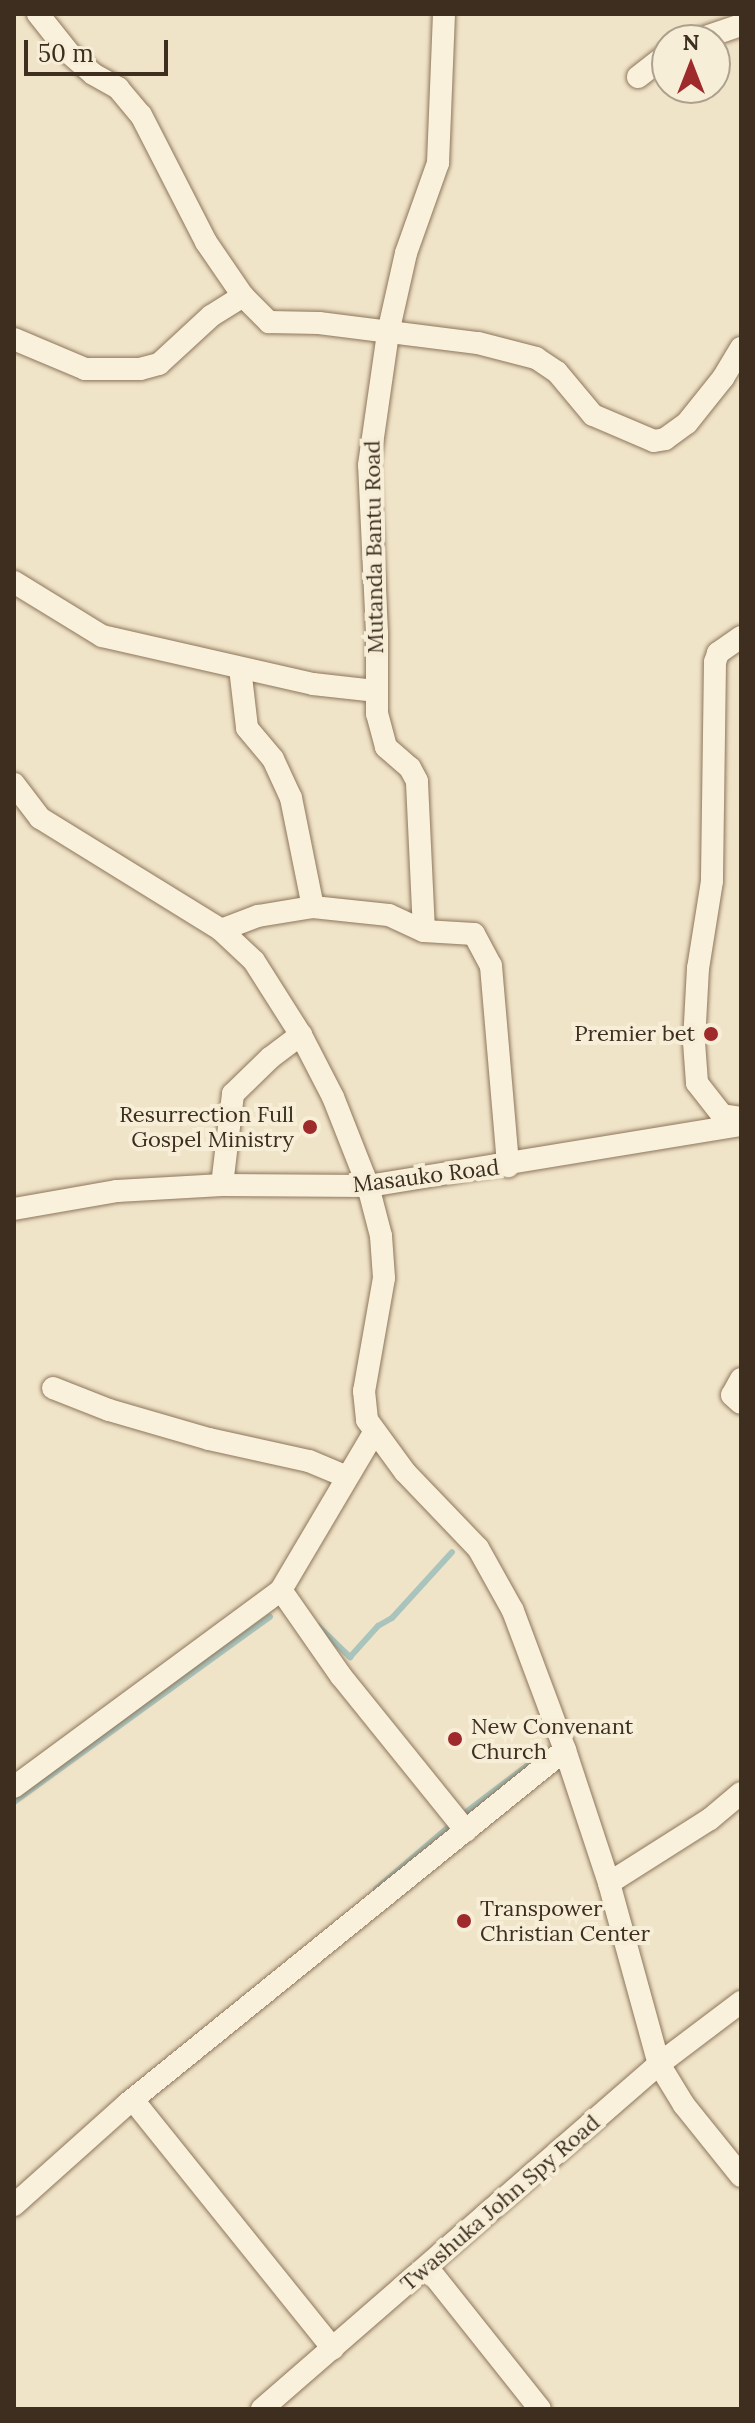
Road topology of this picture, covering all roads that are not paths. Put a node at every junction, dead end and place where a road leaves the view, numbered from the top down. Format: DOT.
graph roads {
  1 [pos="38,14"];
  2 [pos="444,14"];
  3 [pos="651,67"];
  4 [pos="638,77"];
  5 [pos="243,296"];
  6 [pos="388,333"];
  7 [pos="14,339"];
  8 [pos="741,348"];
  9 [pos="14,582"];
  10 [pos="741,637"];
  11 [pos="240,668"];
  12 [pos="375,691"];
  13 [pos="14,784"];
  14 [pos="22,807"];
  15 [pos="313,907"];
  16 [pos="221,930"];
  17 [pos="424,931"];
  18 [pos="301,1035"];
  19 [pos="741,1118"];
  20 [pos="741,1125"];
  21 [pos="508,1166"];
  22 [pos="222,1185"];
  23 [pos="368,1186"];
  24 [pos="14,1209"];
  25 [pos="53,1388"];
  26 [pos="374,1433"];
  27 [pos="347,1477"];
  28 [pos="281,1590"];
  29 [pos="565,1750"];
  30 [pos="14,1787"];
  31 [pos="741,1793"];
  32 [pos="466,1831"];
  33 [pos="609,1883"];
  34 [pos="741,2002"];
  35 [pos="659,2064"];
  36 [pos="133,2100"];
  37 [pos="741,2176"];
  38 [pos="14,2205"];
  39 [pos="427,2267"];
  40 [pos="333,2349"];
  41 [pos="262,2409"];
  42 [pos="540,2409"];
  1 -- 5 [label="street"];
  2 -- 6 [label="street, Mutanda Bantu Road"];
  3 -- 4 [label="street"];
  5 -- 6 [label="street"];
  5 -- 7 [label="street"];
  6 -- 8 [label="street"];
  6 -- 12 [label="street, Mutanda Bantu Road"];
  9 -- 11 [label="street"];
  10 -- 19 [label="street"];
  11 -- 12 [label="street"];
  11 -- 15 [label="street"];
  12 -- 17 [label="street, Mutanda Bantu Road"];
  13 -- 14 [label="street"];
  14 -- 16 [label="street"];
  15 -- 16 [label="street"];
  15 -- 17 [label="street"];
  16 -- 18 [label="street"];
  17 -- 21 [label="street"];
  18 -- 22 [label="street"];
  18 -- 23 [label="street"];
  20 -- 21 [label="street, Masauko Road"];
  21 -- 23 [label="street, Masauko Road"];
  22 -- 23 [label="street, Masauko Road"];
  22 -- 24 [label="street, Masauko Road"];
  23 -- 26 [label="street"];
  25 -- 27 [label="street"];
  26 -- 27 [label="street"];
  26 -- 29 [label="street"];
  27 -- 28 [label="street"];
  28 -- 30 [label="street"];
  28 -- 32 [label="street"];
  29 -- 32 [label="street"];
  29 -- 33 [label="street"];
  31 -- 33 [label="street"];
  32 -- 36 [label="street"];
  33 -- 35 [label="street"];
  34 -- 35 [label="street, Twashuka John Spy Road"];
  35 -- 37 [label="street"];
  35 -- 39 [label="street, Twashuka John Spy Road"];
  36 -- 38 [label="street"];
  36 -- 40 [label="street"];
  39 -- 40 [label="street, Twashuka John Spy Road"];
  39 -- 42 [label="street"];
  40 -- 41 [label="street, Twashuka John Spy Road"];
}
